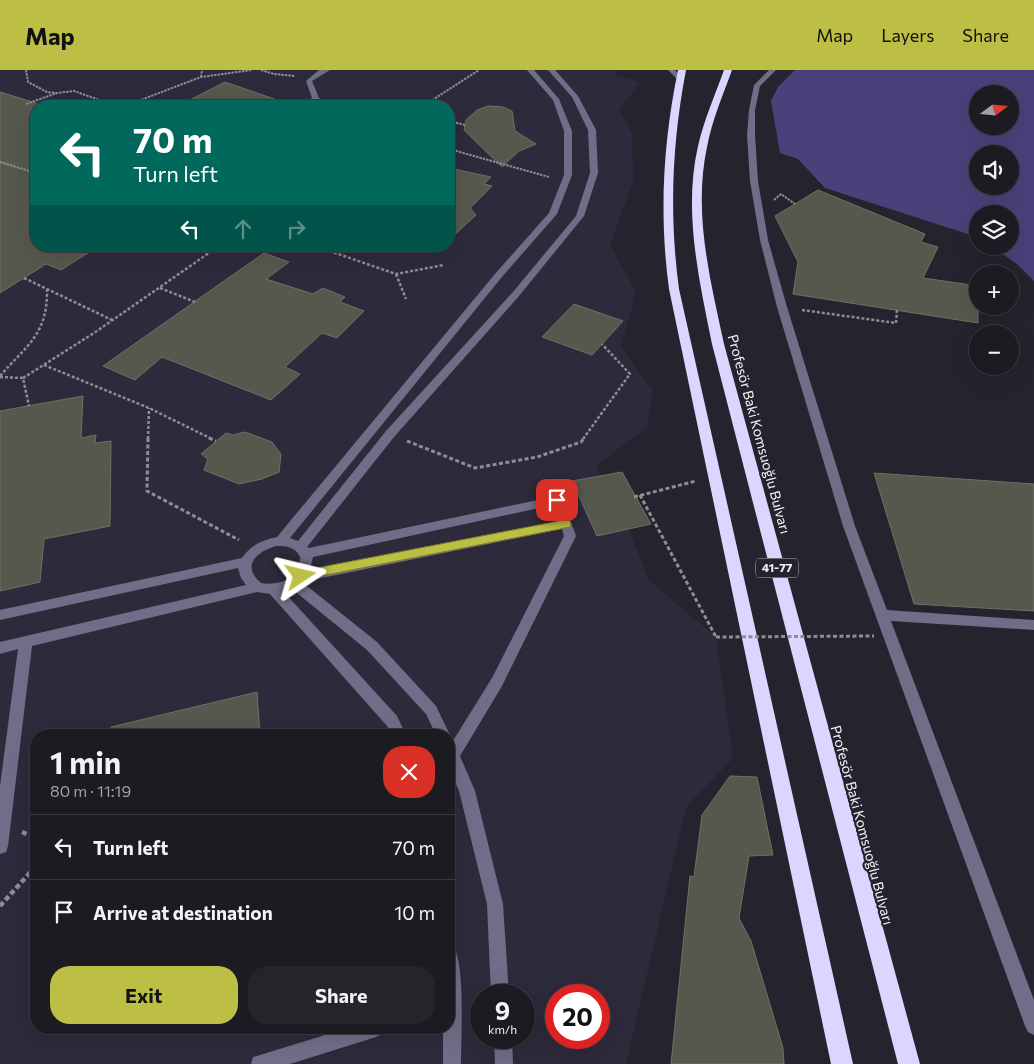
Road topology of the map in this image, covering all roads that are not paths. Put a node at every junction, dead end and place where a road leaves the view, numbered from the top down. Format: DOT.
graph roads {
  1 [pos="327,70"];
  2 [pos="530,70"];
  3 [pos="551,70"];
  4 [pos="728,70"];
  5 [pos="773,70"];
  6 [pos="678,73"];
  7 [pos="316,99"];
  8 [pos="566,524"];
  9 [pos="281,541"];
  10 [pos="303,550"];
  11 [pos="246,562"];
  12 [pos="297,579"];
  13 [pos="258,587"];
  14 [pos="273,589"];
  15 [pos="0,615"];
  16 [pos="883,615"];
  17 [pos="1034,625"];
  18 [pos="26,642"];
  19 [pos="0,648"];
  20 [pos="395,729"];
  21 [pos="440,729"];
  22 [pos="455,747"];
  23 [pos="455,766"];
  24 [pos="0,846"];
  25 [pos="499,984"];
  26 [pos="1034,1026"];
  27 [pos="357,1034"];
  28 [pos="451,1034"];
  29 [pos="503,1049"];
  30 [pos="260,1064"];
  31 [pos="452,1064"];
  32 [pos="504,1064"];
  33 [pos="842,1064"];
  34 [pos="909,1064"];
  1 -- 7 [label="lane"];
  2 -- 9 [label="lane"];
  3 -- 10 [label="lane"];
  4 -- 34 [label="highway, Profesör Baki Komsuoğlu Bulvarı / 41-77"];
  5 -- 16 [label="lane"];
  6 -- 33 [label="highway, 41-77"];
  8 -- 10 [label="lane"];
  8 -- 12 [label="lane"];
  8 -- 22 [label="lane"];
  9 -- 10 [label="lane"];
  9 -- 11 [label="lane"];
  10 -- 12 [label="lane"];
  11 -- 13 [label="lane"];
  11 -- 15 [label="lane"];
  12 -- 14 [label="lane"];
  12 -- 21 [label="lane"];
  13 -- 14 [label="lane"];
  13 -- 18 [label="lane"];
  14 -- 20 [label="lane"];
  16 -- 17 [label="lane"];
  16 -- 26 [label="lane"];
  18 -- 19 [label="lane"];
  18 -- 24 [label="lane"];
  23 -- 25 [label="lane"];
  27 -- 30 [label="lane"];
  28 -- 31 [label="lane"];
  29 -- 32 [label="lane"];
}
